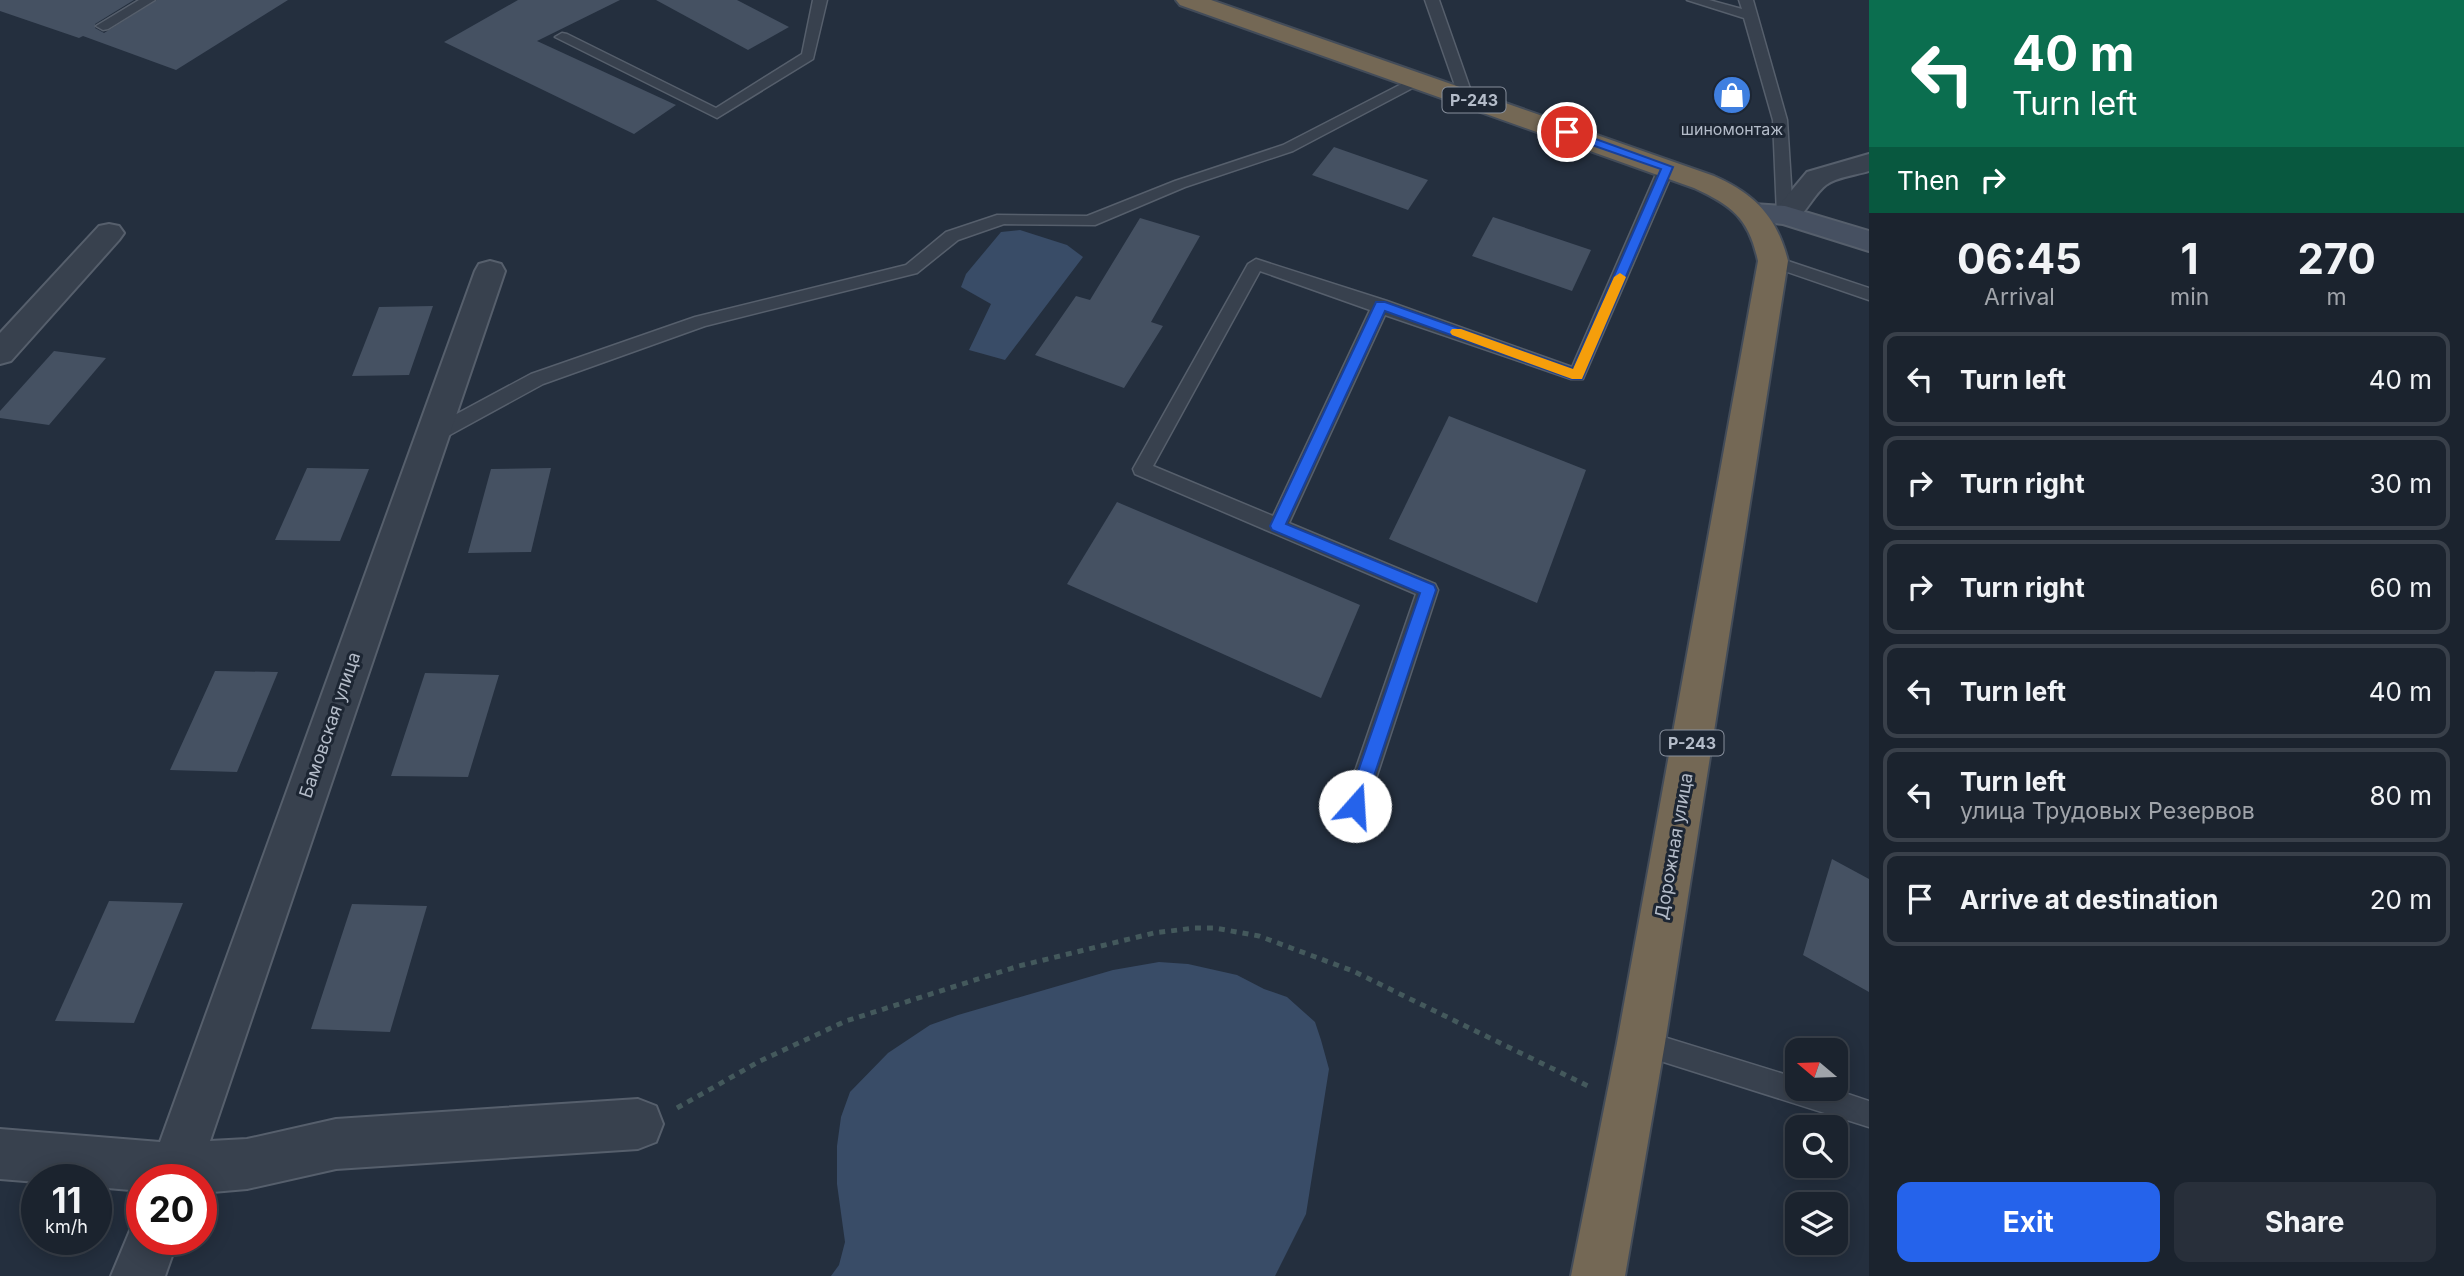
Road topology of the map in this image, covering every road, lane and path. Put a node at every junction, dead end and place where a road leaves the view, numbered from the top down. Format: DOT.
graph roads {
  1 [pos="148,0"];
  2 [pos="820,0"];
  3 [pos="1188,0"];
  4 [pos="1432,0"];
  5 [pos="1694,0"];
  6 [pos="1746,0"];
  7 [pos="1750,15"];
  8 [pos="103,26"];
  9 [pos="562,37"];
  10 [pos="1417,80"];
  11 [pos="1466,97"];
  12 [pos="1869,162"];
  13 [pos="1667,167"];
  14 [pos="1769,214"];
  15 [pos="108,233"];
  16 [pos="1869,241"];
  17 [pos="1773,261"];
  18 [pos="491,271"];
  19 [pos="1869,294"];
  20 [pos="1381,305"];
  21 [pos="0,353"];
  22 [pos="430,437"];
  23 [pos="1278,526"];
  24 [pos="1355,806"];
  25 [pos="1641,1043"];
  26 [pos="1629,1106"];
  27 [pos="1869,1114"];
  28 [pos="638,1125"];
  29 [pos="0,1154"];
  30 [pos="177,1164"];
  31 [pos="126,1168"];
  32 [pos="217,1168"];
  33 [pos="146,1255"];
  34 [pos="138,1276"];
  35 [pos="1598,1276"];
  1 -- 8 [label="lane"];
  2 -- 9 [label="lane"];
  3 -- 10 [label="highway, Р-243"];
  4 -- 11 [label="lane"];
  5 -- 7 [label="lane"];
  6 -- 7 [label="lane"];
  7 -- 14 [label="lane"];
  10 -- 11 [label="highway, Р-243"];
  10 -- 22 [label="lane"];
  11 -- 13 [label="highway, Р-243"];
  12 -- 14 [label="street"];
  13 -- 14 [label="highway, Р-243"];
  13 -- 20 [label="lane"];
  14 -- 16 [label="main road"];
  14 -- 17 [label="highway, Дорожная улица / Р-243"];
  15 -- 21 [label="street"];
  17 -- 19 [label="lane"];
  17 -- 25 [label="highway, Дорожная улица / Р-243"];
  18 -- 22 [label="street, Бамовская улица"];
  20 -- 23 [label="lane"];
  20 -- 23 [label="lane"];
  22 -- 30 [label="street, Бамовская улица"];
  23 -- 24 [label="lane"];
  25 -- 26 [label="highway, Дорожная улица / Р-243"];
  25 -- 27 [label="lane"];
  26 -- 28 [label="path"];
  26 -- 35 [label="highway, Дорожная улица / Р-243"];
  28 -- 32 [label="street"];
  29 -- 31 [label="street"];
  33 -- 34 [label="street"];
}
